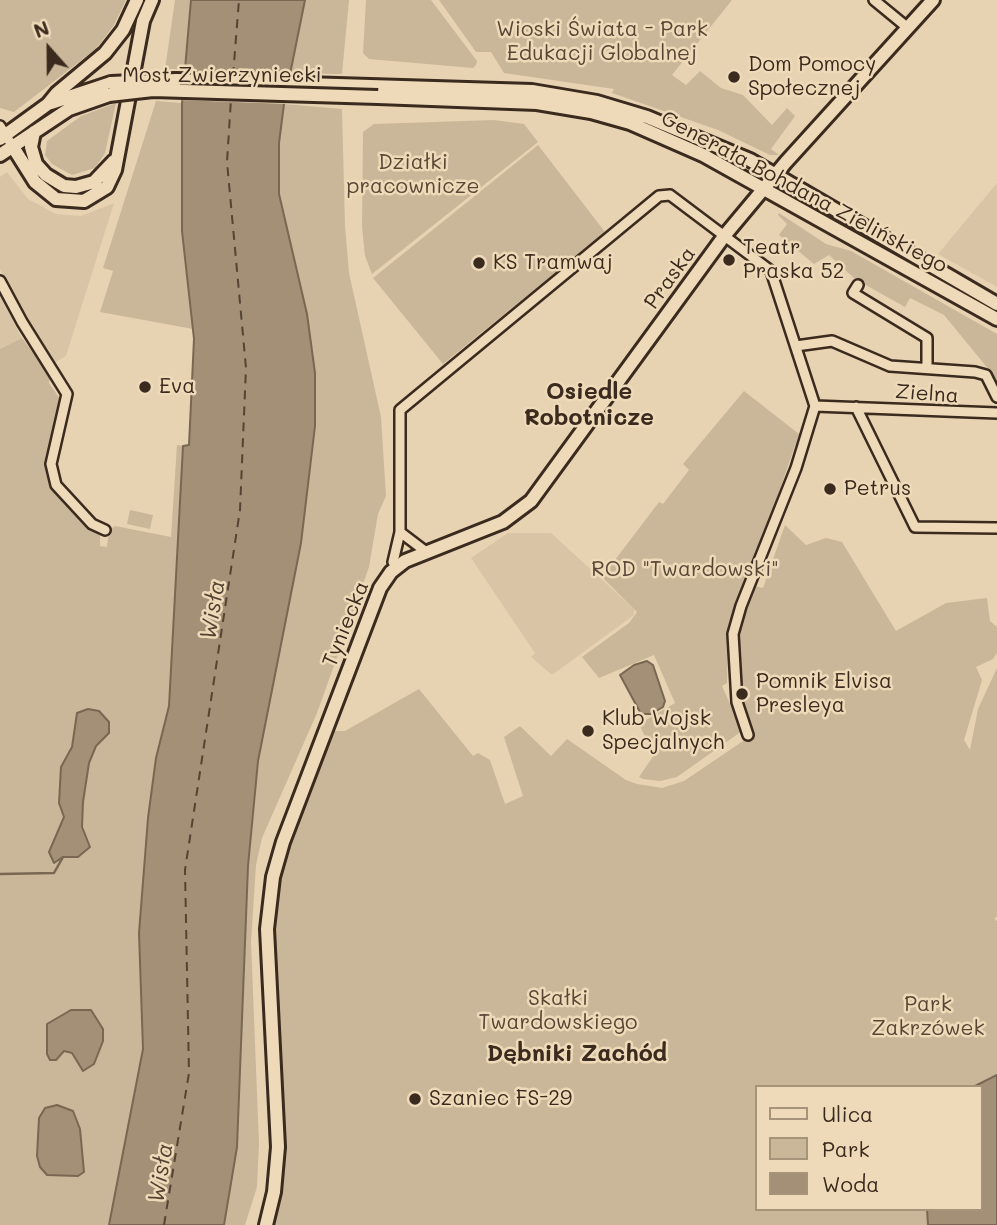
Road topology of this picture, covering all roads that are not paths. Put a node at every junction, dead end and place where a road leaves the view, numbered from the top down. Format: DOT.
graph roads {
  1 [pos="137,0"];
  2 [pos="874,0"];
  3 [pos="933,0"];
  4 [pos="148,4"];
  5 [pos="908,28"];
  6 [pos="110,89"];
  7 [pos="378,92"];
  8 [pos="48,104"];
  9 [pos="34,132"];
  10 [pos="2,133"];
  11 [pos="13,147"];
  12 [pos="0,155"];
  13 [pos="115,160"];
  14 [pos="775,175"];
  15 [pos="764,188"];
  16 [pos="726,235"];
  17 [pos="0,281"];
  18 [pos="858,285"];
  19 [pos="997,304"];
  20 [pos="997,319"];
  21 [pos="796,345"];
  22 [pos="927,369"];
  23 [pos="997,397"];
  24 [pos="815,406"];
  25 [pos="856,407"];
  26 [pos="997,414"];
  27 [pos="997,528"];
  28 [pos="105,530"];
  29 [pos="400,532"];
  30 [pos="425,551"];
  31 [pos="396,567"];
  32 [pos="748,735"];
  33 [pos="266,1225"];
  1 -- 8 [label="street"];
  2 -- 5 [label="street"];
  3 -- 5 [label="street, Praska"];
  4 -- 13 [label="street"];
  5 -- 14 [label="street, Praska"];
  6 -- 7 [label="street, Most Zwierzyniecki, bridge"];
  6 -- 8 [label="street, Most Zwierzyniecki"];
  6 -- 9 [label="street, Most Zwierzyniecki"];
  7 -- 14 [label="street, Generała Bohdana Zielińskiego"];
  7 -- 15 [label="street, Generała Bohdana Zielińskiego"];
  8 -- 10 [label="street"];
  9 -- 11 [label="street, Most Zwierzyniecki"];
  9 -- 13 [label="street"];
  10 -- 11 [label="street"];
  11 -- 12 [label="street, Most Zwierzyniecki"];
  11 -- 13 [label="street"];
  14 -- 15 [label="street, Praska"];
  14 -- 19 [label="street, Generała Bohdana Zielińskiego"];
  15 -- 16 [label="street, Praska"];
  15 -- 20 [label="street, Generała Bohdana Zielińskiego"];
  16 -- 21 [label="street"];
  16 -- 29 [label="street, Tyniecka"];
  16 -- 30 [label="street, Praska"];
  17 -- 28 [label="street"];
  18 -- 22 [label="street"];
  21 -- 22 [label="street"];
  21 -- 24 [label="street"];
  22 -- 23 [label="street"];
  24 -- 25 [label="street, Zielna"];
  24 -- 32 [label="street"];
  25 -- 26 [label="street, Zielna"];
  25 -- 27 [label="street"];
  29 -- 30 [label="street"];
  29 -- 31 [label="street, Tyniecka"];
  30 -- 31 [label="street, Praska"];
  31 -- 33 [label="street, Tyniecka"];
}
